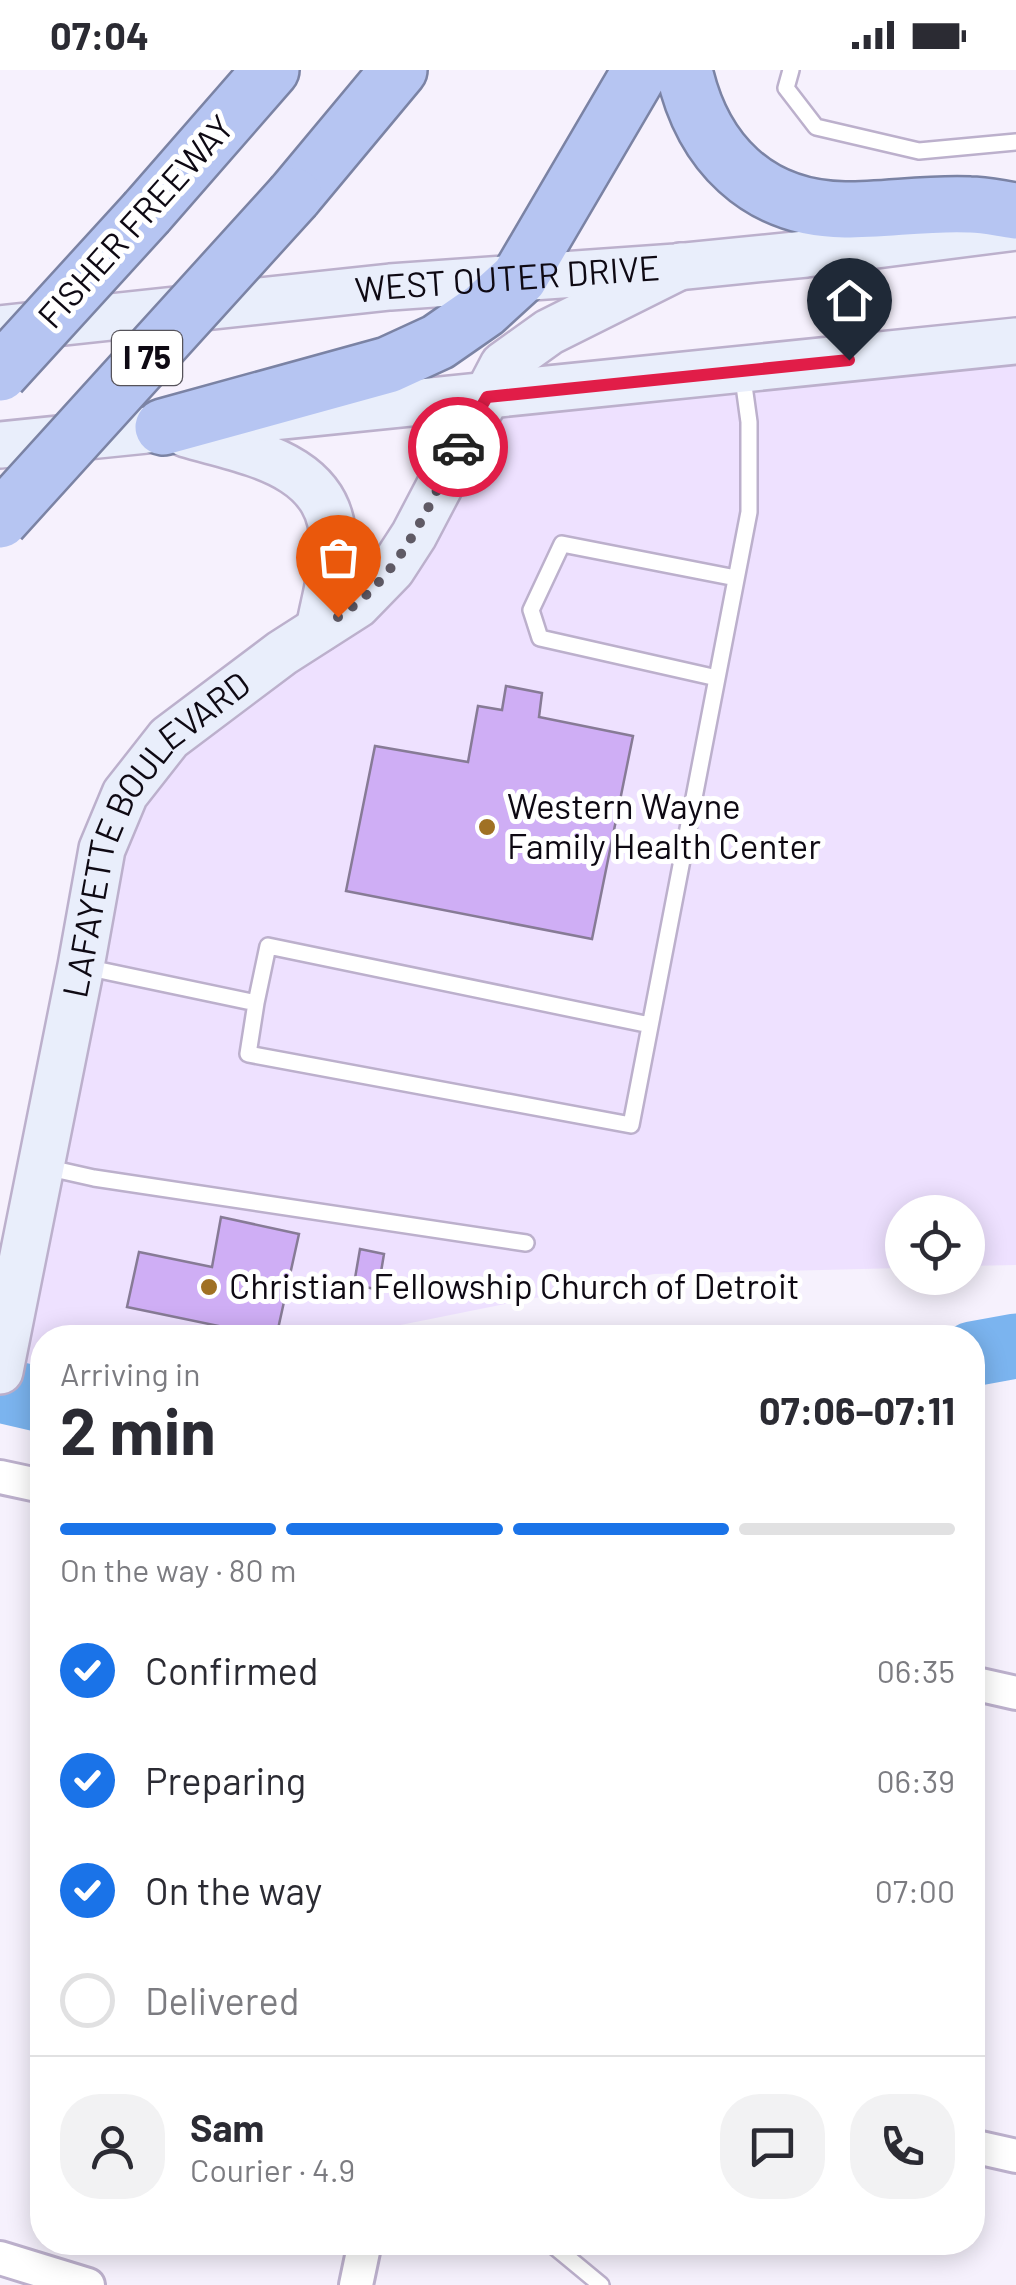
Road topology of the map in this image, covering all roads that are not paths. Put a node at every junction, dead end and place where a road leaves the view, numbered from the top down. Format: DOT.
graph roads {
  1 [pos="271,70"];
  2 [pos="399,70"];
  3 [pos="641,70"];
  4 [pos="684,70"];
  5 [pos="792,70"];
  6 [pos="1016,142"];
  7 [pos="1016,211"];
  8 [pos="1016,227"];
  9 [pos="681,266"];
  10 [pos="519,278"];
  11 [pos="0,329"];
  12 [pos="1016,341"];
  13 [pos="742,371"];
  14 [pos="0,373"];
  15 [pos="487,397"];
  16 [pos="163,427"];
  17 [pos="0,445"];
  18 [pos="0,520"];
  19 [pos="736,578"];
  20 [pos="320,629"];
  21 [pos="717,678"];
  22 [pos="82,966"];
  23 [pos="256,1003"];
  24 [pos="650,1025"];
  25 [pos="42,1166"];
  26 [pos="526,1244"];
  27 [pos="1,1368"];
  28 [pos="0,1477"];
  29 [pos="30,1483"];
  30 [pos="985,1686"];
  31 [pos="1016,1692"];
  32 [pos="985,2149"];
  33 [pos="1016,2156"];
  34 [pos="362,2255"];
  35 [pos="564,2255"];
  36 [pos="0,2258"];
  37 [pos="88,2285"];
  38 [pos="356,2285"];
  39 [pos="602,2285"];
  1 -- 14 [label="highway, FISHER FREEWAY, bridge"];
  2 -- 18 [label="highway, I 75, bridge"];
  3 -- 10 [label="highway"];
  4 -- 7 [label="highway"];
  5 -- 6 [label="lane"];
  8 -- 9 [label="main road, WEST OUTER DRIVE"];
  9 -- 10 [label="main road, WEST OUTER DRIVE"];
  9 -- 15 [label="main road, LAFAYETTE BOULEVARD"];
  10 -- 11 [label="main road, WEST OUTER DRIVE"];
  10 -- 16 [label="highway"];
  12 -- 13 [label="main road"];
  13 -- 15 [label="main road"];
  13 -- 19 [label="lane"];
  15 -- 16 [label="main road"];
  15 -- 20 [label="main road, LAFAYETTE BOULEVARD"];
  16 -- 17 [label="main road"];
  16 -- 20 [label="main road"];
  19 -- 21 [label="lane"];
  19 -- 21 [label="lane"];
  20 -- 22 [label="main road, LAFAYETTE BOULEVARD"];
  21 -- 24 [label="lane"];
  22 -- 23 [label="lane"];
  22 -- 25 [label="main road, LAFAYETTE BOULEVARD"];
  23 -- 24 [label="lane"];
  23 -- 24 [label="lane"];
  25 -- 26 [label="lane"];
  25 -- 27 [label="main road, LAFAYETTE BOULEVARD"];
  28 -- 29 [label="street"];
  30 -- 31 [label="street"];
  32 -- 33 [label="street"];
  34 -- 38 [label="street"];
  35 -- 39 [label="lane"];
  36 -- 37 [label="street"];
}
